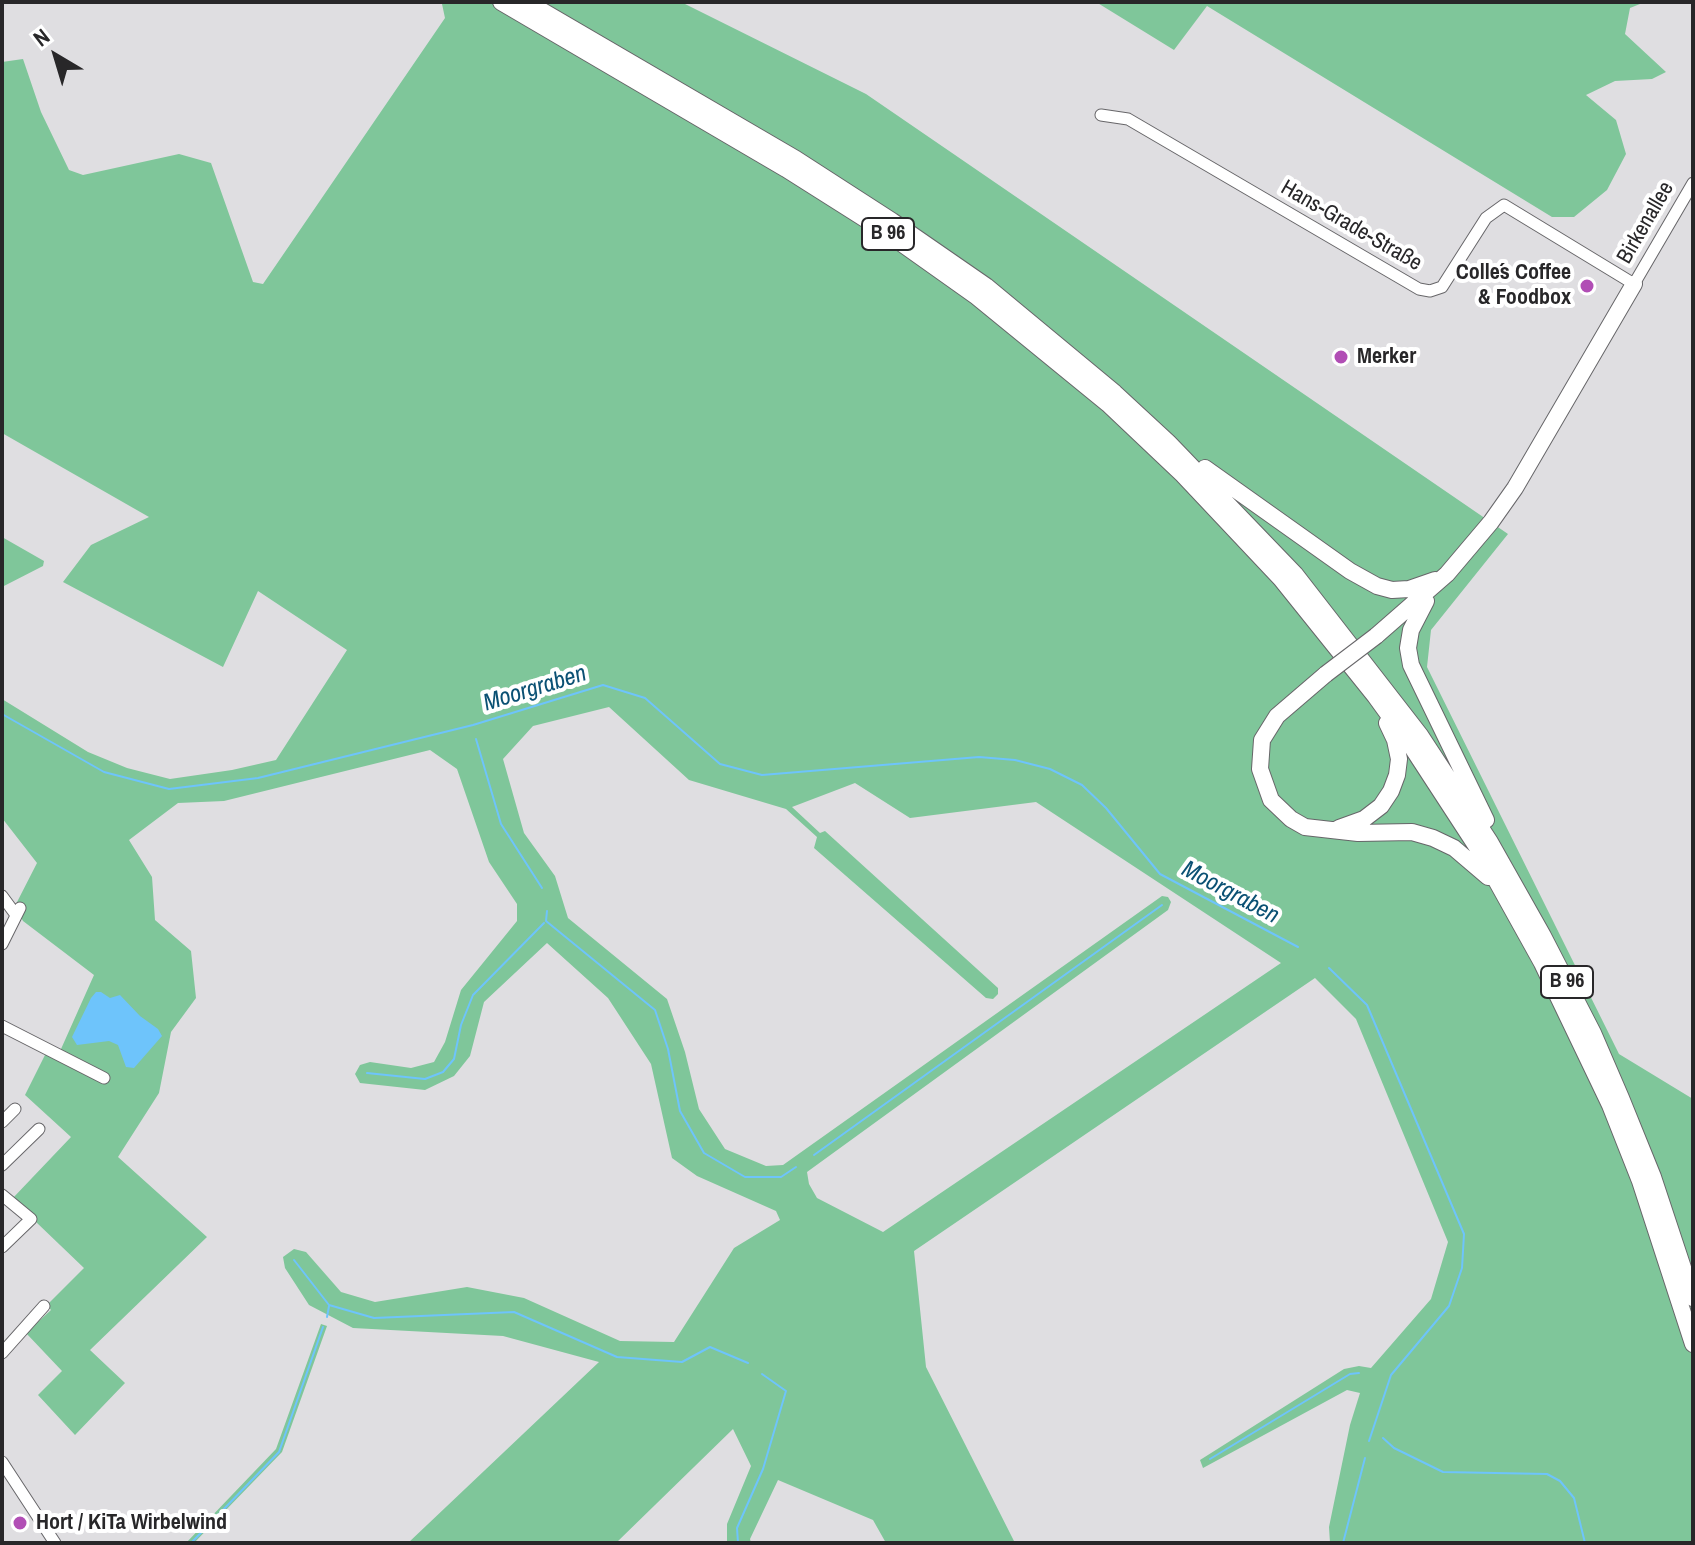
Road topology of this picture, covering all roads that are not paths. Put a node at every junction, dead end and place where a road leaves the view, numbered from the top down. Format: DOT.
graph roads {
  1 [pos="501,2"];
  2 [pos="527,2"];
  3 [pos="1101,115"];
  4 [pos="1693,183"];
  5 [pos="1634,284"];
  6 [pos="1168,442"];
  7 [pos="1447,574"];
  8 [pos="1375,696"];
  9 [pos="1322,831"];
  10 [pos="1506,870"];
  11 [pos="1503,892"];
  12 [pos="2,896"];
  13 [pos="2,944"];
  14 [pos="2,1026"];
  15 [pos="104,1078"];
  16 [pos="15,1109"];
  17 [pos="2,1122"];
  18 [pos="39,1129"];
  19 [pos="2,1165"];
  20 [pos="2,1195"];
  21 [pos="2,1247"];
  22 [pos="1693,1298"];
  23 [pos="44,1306"];
  24 [pos="1693,1344"];
  25 [pos="2,1353"];
  26 [pos="2,1462"];
  27 [pos="55,1543"];
  1 -- 8 [label="highway, B 96"];
  2 -- 6 [label="highway, B 96"];
  3 -- 5 [label="street, Hans-Grade-Straße"];
  4 -- 5 [label="street, Birkenallee"];
  5 -- 7 [label="highway"];
  6 -- 7 [label="highway"];
  6 -- 10 [label="highway, B 96"];
  7 -- 9 [label="highway, bridge"];
  7 -- 10 [label="highway"];
  8 -- 9 [label="highway"];
  8 -- 11 [label="highway, B 96"];
  9 -- 11 [label="highway"];
  10 -- 22 [label="highway, B 96"];
  11 -- 24 [label="highway, B 96"];
  12 -- 13 [label="street"];
  14 -- 15 [label="street"];
  16 -- 17 [label="street"];
  18 -- 19 [label="street"];
  20 -- 21 [label="street"];
  23 -- 25 [label="street"];
  26 -- 27 [label="street"];
}
